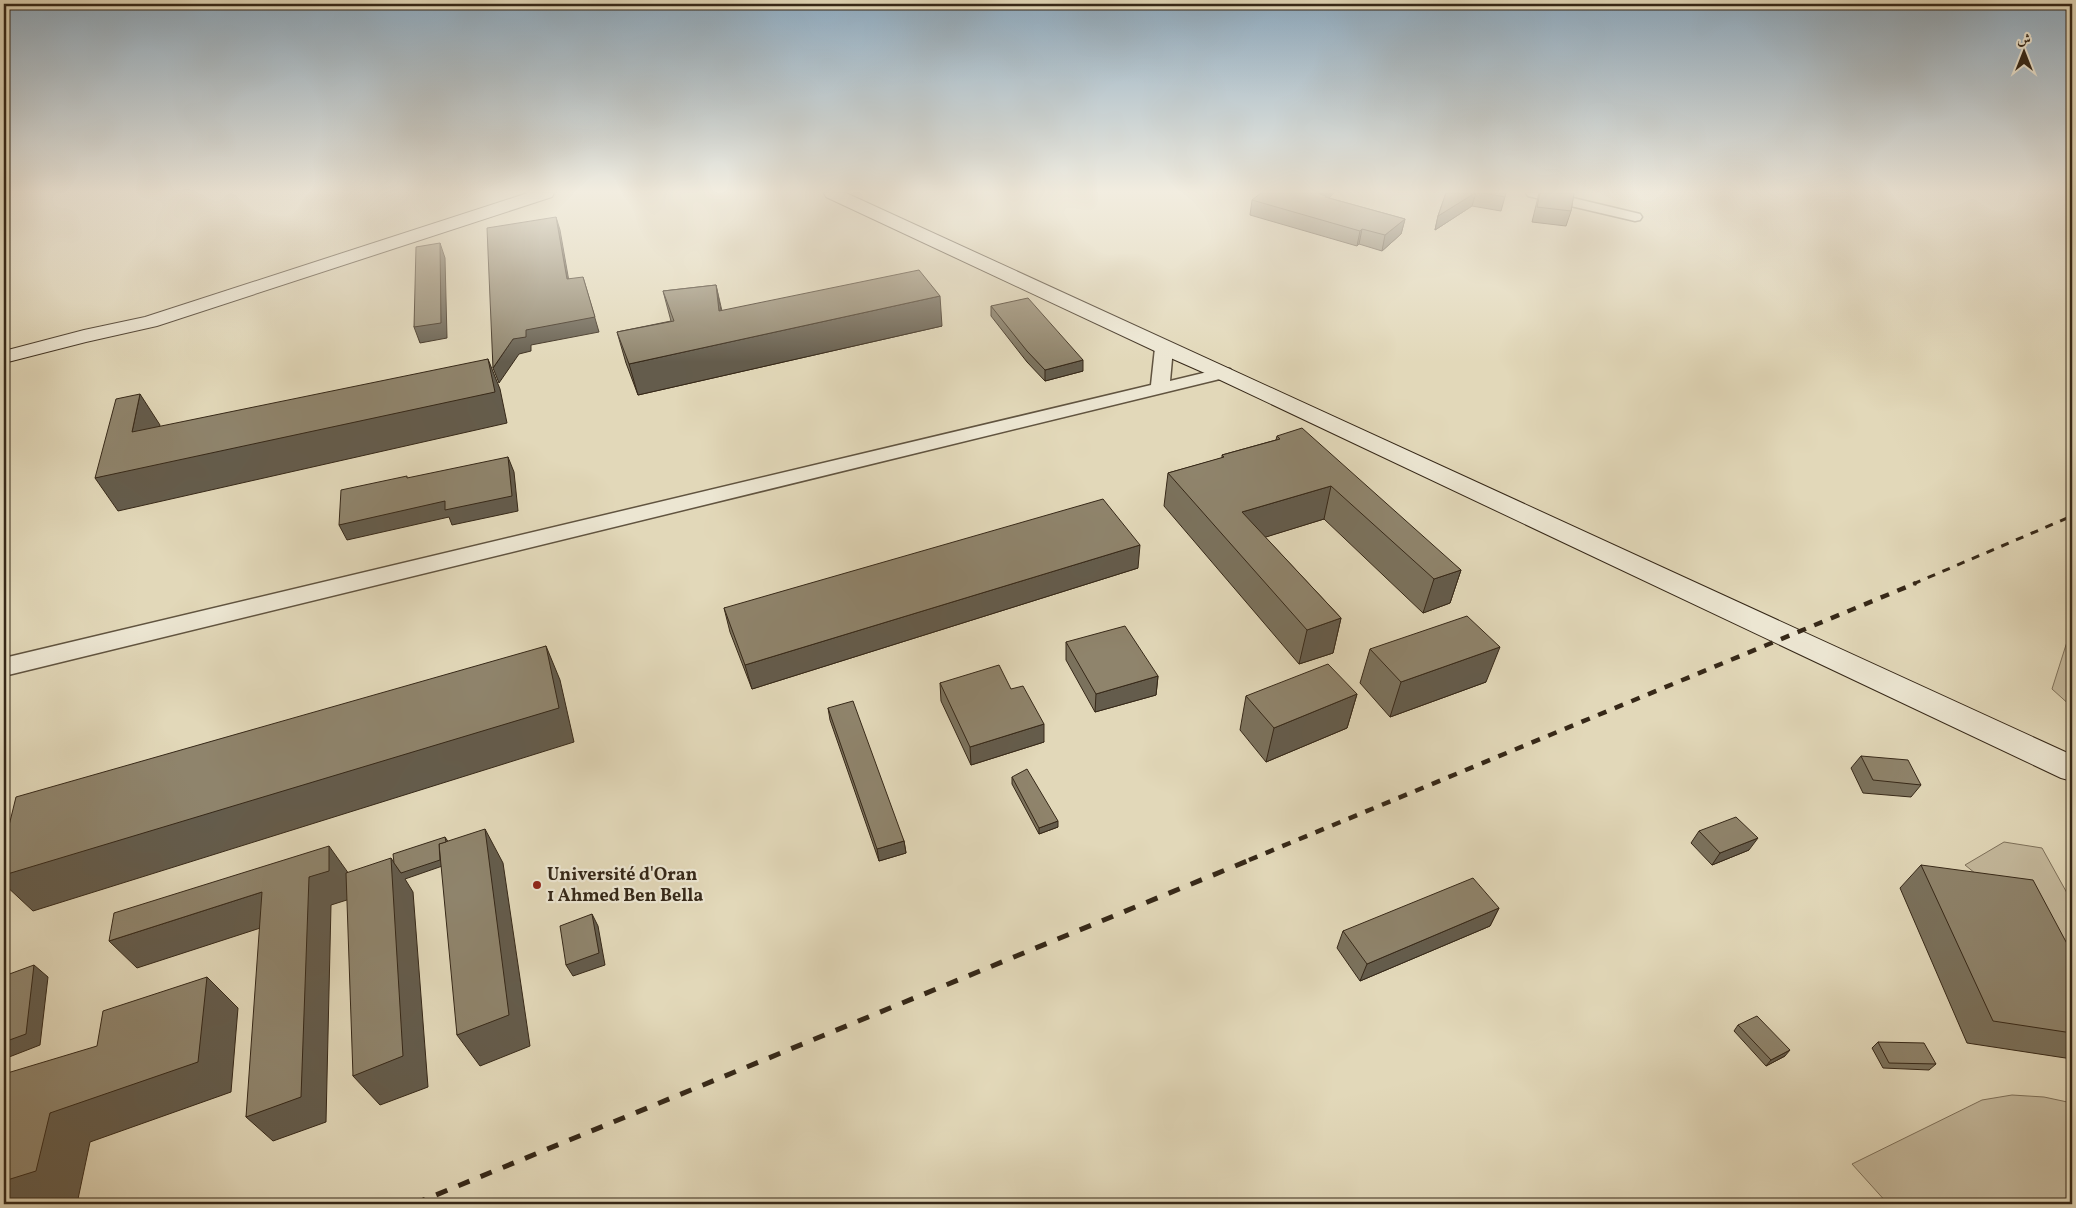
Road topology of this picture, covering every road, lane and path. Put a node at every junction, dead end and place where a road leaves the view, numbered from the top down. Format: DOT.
graph roads {
  1 [pos="336,249"];
  2 [pos="373,249"];
  3 [pos="953,249"];
  4 [pos="84,336"];
  5 [pos="1164,348"];
  6 [pos="4,357"];
  7 [pos="1224,372"];
  8 [pos="1160,388"];
  9 [pos="4,667"];
  10 [pos="2072,769"];
  1 -- 4 [label="main road"];
  2 -- 4 [label="main road"];
  3 -- 5 [label="main road"];
  4 -- 6 [label="main road"];
  5 -- 7 [label="main road"];
  5 -- 8 [label="street"];
  7 -- 8 [label="street"];
  7 -- 10 [label="main road"];
  8 -- 9 [label="street"];
}
